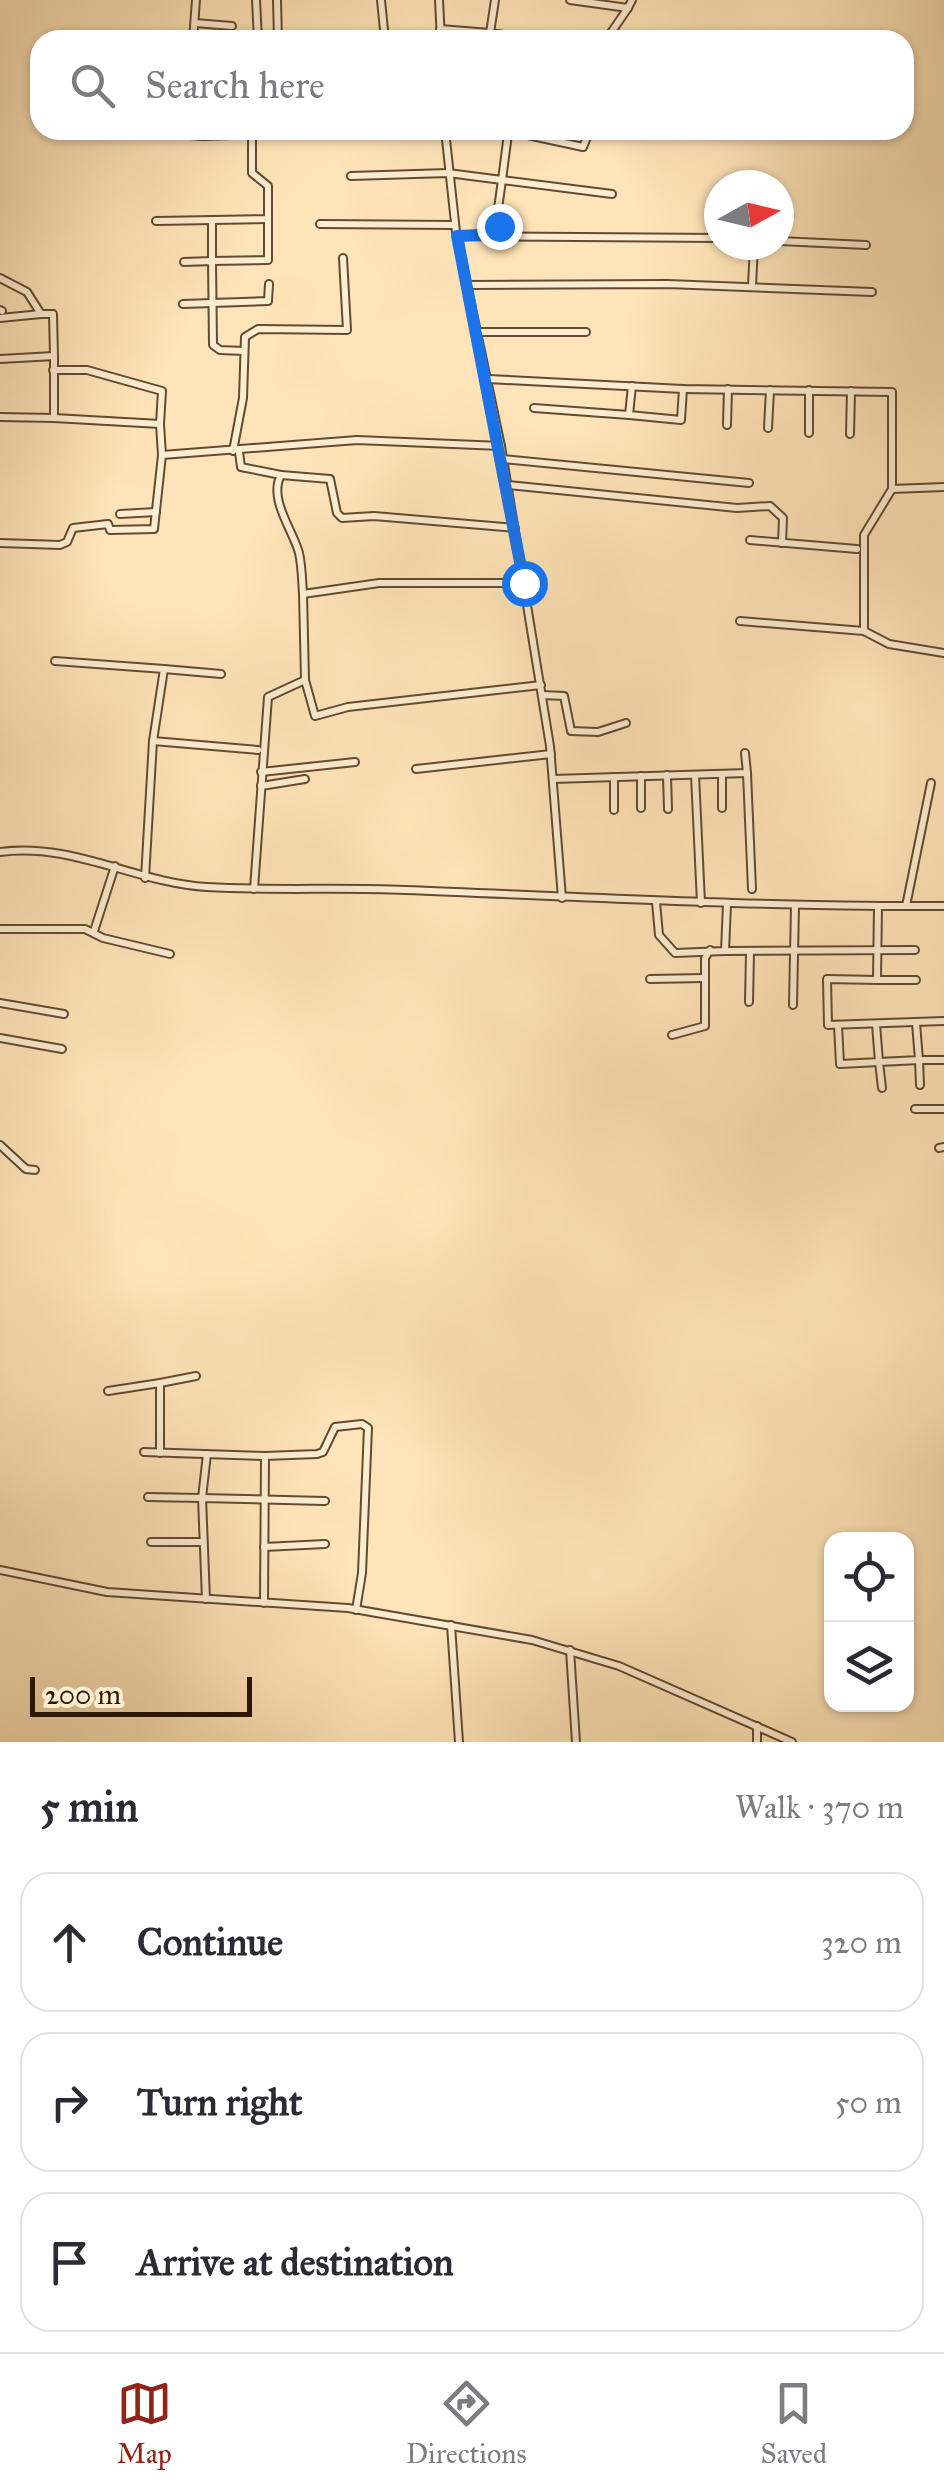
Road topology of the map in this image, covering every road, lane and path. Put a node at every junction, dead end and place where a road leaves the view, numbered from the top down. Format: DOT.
graph roads {
  1 [pos="196,0"];
  2 [pos="256,0"];
  3 [pos="277,0"];
  4 [pos="381,0"];
  5 [pos="439,0"];
  6 [pos="496,0"];
  7 [pos="570,0"];
  8 [pos="630,4"];
  9 [pos="194,23"];
  10 [pos="232,26"];
  11 [pos="194,30"];
  12 [pos="258,30"];
  13 [pos="278,30"];
  14 [pos="384,30"];
  15 [pos="440,30"];
  16 [pos="491,30"];
  17 [pos="613,30"];
  18 [pos="252,140"];
  19 [pos="445,140"];
  20 [pos="507,140"];
  21 [pos="548,140"];
  22 [pos="586,140"];
  23 [pos="448,173"];
  24 [pos="351,176"];
  25 [pos="502,180"];
  26 [pos="612,194"];
  27 [pos="268,219"];
  28 [pos="212,220"];
  29 [pos="156,221"];
  30 [pos="320,224"];
  31 [pos="455,224"];
  32 [pos="503,234"];
  33 [pos="457,236"];
  34 [pos="704,238"];
  35 [pos="794,242"];
  36 [pos="866,245"];
  37 [pos="343,258"];
  38 [pos="753,260"];
  39 [pos="212,261"];
  40 [pos="184,262"];
  41 [pos="0,278"];
  42 [pos="269,284"];
  43 [pos="468,285"];
  44 [pos="752,286"];
  45 [pos="872,292"];
  46 [pos="212,303"];
  47 [pos="183,304"];
  48 [pos="1,313"];
  49 [pos="41,314"];
  50 [pos="478,332"];
  51 [pos="586,332"];
  52 [pos="244,351"];
  53 [pos="54,356"];
  54 [pos="0,359"];
  55 [pos="53,370"];
  56 [pos="488,378"];
  57 [pos="632,386"];
  58 [pos="683,389"];
  59 [pos="728,389"];
  60 [pos="770,390"];
  61 [pos="810,390"];
  62 [pos="851,391"];
  63 [pos="534,408"];
  64 [pos="629,415"];
  65 [pos="0,416"];
  66 [pos="54,418"];
  67 [pos="160,424"];
  68 [pos="727,424"];
  69 [pos="768,428"];
  70 [pos="809,433"];
  71 [pos="850,434"];
  72 [pos="500,446"];
  73 [pos="236,452"];
  74 [pos="162,455"];
  75 [pos="503,460"];
  76 [pos="281,475"];
  77 [pos="750,483"];
  78 [pos="508,486"];
  79 [pos="944,487"];
  80 [pos="892,490"];
  81 [pos="156,512"];
  82 [pos="120,514"];
  83 [pos="515,528"];
  84 [pos="750,540"];
  85 [pos="0,543"];
  86 [pos="782,543"];
  87 [pos="857,549"];
  88 [pos="524,583"];
  89 [pos="303,594"];
  90 [pos="740,622"];
  91 [pos="864,631"];
  92 [pos="944,654"];
  93 [pos="55,661"];
  94 [pos="164,669"];
  95 [pos="221,674"];
  96 [pos="304,680"];
  97 [pos="541,690"];
  98 [pos="626,723"];
  99 [pos="153,741"];
  100 [pos="258,750"];
  101 [pos="745,753"];
  102 [pos="551,754"];
  103 [pos="354,762"];
  104 [pos="416,769"];
  105 [pos="261,772"];
  106 [pos="747,773"];
  107 [pos="695,774"];
  108 [pos="722,774"];
  109 [pos="641,776"];
  110 [pos="668,776"];
  111 [pos="614,777"];
  112 [pos="554,779"];
  113 [pos="305,780"];
  114 [pos="931,783"];
  115 [pos="261,786"];
  116 [pos="640,808"];
  117 [pos="668,808"];
  118 [pos="722,808"];
  119 [pos="614,810"];
  120 [pos="0,852"];
  121 [pos="115,866"];
  122 [pos="144,878"];
  123 [pos="254,889"];
  124 [pos="752,889"];
  125 [pos="562,898"];
  126 [pos="656,902"];
  127 [pos="701,903"];
  128 [pos="727,904"];
  129 [pos="795,905"];
  130 [pos="878,906"];
  131 [pos="906,906"];
  132 [pos="944,906"];
  133 [pos="0,929"];
  134 [pos="94,931"];
  135 [pos="711,949"];
  136 [pos="876,950"];
  137 [pos="915,950"];
  138 [pos="726,951"];
  139 [pos="750,953"];
  140 [pos="795,953"];
  141 [pos="170,954"];
  142 [pos="704,978"];
  143 [pos="650,979"];
  144 [pos="877,980"];
  145 [pos="916,980"];
  146 [pos="0,1002"];
  147 [pos="749,1002"];
  148 [pos="793,1005"];
  149 [pos="64,1014"];
  150 [pos="944,1021"];
  151 [pos="916,1022"];
  152 [pos="876,1024"];
  153 [pos="838,1025"];
  154 [pos="672,1035"];
  155 [pos="0,1038"];
  156 [pos="62,1049"];
  157 [pos="919,1060"];
  158 [pos="944,1060"];
  159 [pos="880,1062"];
  160 [pos="920,1085"];
  161 [pos="882,1088"];
  162 [pos="944,1108"];
  163 [pos="916,1110"];
  164 [pos="0,1145"];
  165 [pos="35,1170"];
  166 [pos="196,1376"];
  167 [pos="160,1383"];
  168 [pos="108,1391"];
  169 [pos="144,1452"];
  170 [pos="160,1452"];
  171 [pos="207,1454"];
  172 [pos="264,1456"];
  173 [pos="148,1497"];
  174 [pos="202,1498"];
  175 [pos="264,1500"];
  176 [pos="324,1501"];
  177 [pos="151,1542"];
  178 [pos="202,1542"];
  179 [pos="325,1544"];
  180 [pos="264,1547"];
  181 [pos="0,1570"];
  182 [pos="206,1598"];
  183 [pos="264,1602"];
  184 [pos="356,1610"];
  185 [pos="451,1625"];
  186 [pos="570,1650"];
  187 [pos="757,1726"];
  188 [pos="459,1742"];
  189 [pos="576,1742"];
  190 [pos="757,1742"];
  191 [pos="792,1742"];
  1 -- 9 [label="street"];
  2 -- 12 [label="street"];
  3 -- 13 [label="street"];
  4 -- 14 [label="street"];
  5 -- 15 [label="street"];
  6 -- 16 [label="street"];
  7 -- 8 [label="street"];
  8 -- 17 [label="street"];
  9 -- 10 [label="street"];
  9 -- 11 [label="street"];
  18 -- 27 [label="street"];
  19 -- 23 [label="street"];
  20 -- 25 [label="street"];
  21 -- 22 [label="street"];
  23 -- 24 [label="street"];
  23 -- 25 [label="street"];
  23 -- 31 [label="street"];
  25 -- 26 [label="street"];
  25 -- 32 [label="street"];
  27 -- 28 [label="street"];
  27 -- 39 [label="street"];
  28 -- 29 [label="street"];
  28 -- 39 [label="street"];
  30 -- 31 [label="street"];
  31 -- 33 [label="street"];
  32 -- 33 [label="street"];
  32 -- 34 [label="street"];
  33 -- 43 [label="street"];
  35 -- 36 [label="street"];
  37 -- 52 [label="street"];
  38 -- 44 [label="street"];
  39 -- 40 [label="street"];
  39 -- 46 [label="street"];
  41 -- 49 [label="street"];
  42 -- 46 [label="street"];
  43 -- 44 [label="street"];
  43 -- 50 [label="street"];
  44 -- 45 [label="street"];
  46 -- 47 [label="street"];
  46 -- 52 [label="street"];
  48 -- 49 [label="street"];
  49 -- 53 [label="street"];
  50 -- 51 [label="street"];
  50 -- 56 [label="street"];
  52 -- 73 [label="street"];
  53 -- 54 [label="street"];
  53 -- 55 [label="street"];
  55 -- 66 [label="street"];
  55 -- 67 [label="street"];
  56 -- 57 [label="street"];
  56 -- 72 [label="street"];
  57 -- 58 [label="street"];
  57 -- 64 [label="street"];
  58 -- 59 [label="street"];
  58 -- 64 [label="street"];
  59 -- 60 [label="street"];
  59 -- 68 [label="street"];
  60 -- 61 [label="street"];
  60 -- 69 [label="street"];
  61 -- 62 [label="street"];
  61 -- 70 [label="street"];
  62 -- 71 [label="street"];
  62 -- 80 [label="street"];
  63 -- 64 [label="street"];
  65 -- 66 [label="street"];
  66 -- 67 [label="street"];
  67 -- 74 [label="street"];
  72 -- 73 [label="street"];
  72 -- 75 [label="street"];
  73 -- 74 [label="street"];
  73 -- 76 [label="street"];
  74 -- 81 [label="street"];
  75 -- 77 [label="street"];
  75 -- 78 [label="street"];
  76 -- 83 [label="street"];
  76 -- 89 [label="street"];
  78 -- 83 [label="street"];
  78 -- 86 [label="street"];
  79 -- 80 [label="street"];
  80 -- 91 [label="street"];
  81 -- 82 [label="street"];
  81 -- 85 [label="street"];
  83 -- 88 [label="street"];
  84 -- 86 [label="street"];
  86 -- 87 [label="street"];
  88 -- 89 [label="street"];
  88 -- 97 [label="street"];
  89 -- 96 [label="street"];
  90 -- 91 [label="street"];
  91 -- 92 [label="street"];
  93 -- 94 [label="street"];
  94 -- 95 [label="street"];
  94 -- 99 [label="street"];
  96 -- 97 [label="street"];
  96 -- 105 [label="street"];
  97 -- 98 [label="street"];
  97 -- 102 [label="street"];
  99 -- 100 [label="street"];
  99 -- 122 [label="street"];
  101 -- 106 [label="street"];
  102 -- 104 [label="street"];
  102 -- 112 [label="street"];
  103 -- 105 [label="street"];
  105 -- 115 [label="street"];
  106 -- 108 [label="street"];
  106 -- 124 [label="street"];
  107 -- 108 [label="street"];
  107 -- 110 [label="street"];
  107 -- 127 [label="street"];
  108 -- 118 [label="street"];
  109 -- 110 [label="street"];
  109 -- 111 [label="street"];
  109 -- 116 [label="street"];
  110 -- 117 [label="street"];
  111 -- 112 [label="street"];
  111 -- 119 [label="street"];
  112 -- 125 [label="street"];
  113 -- 115 [label="street"];
  114 -- 131 [label="street"];
  115 -- 123 [label="street"];
  120 -- 121 [label="street"];
  121 -- 122 [label="street"];
  121 -- 134 [label="street"];
  122 -- 123 [label="street"];
  123 -- 125 [label="street"];
  125 -- 126 [label="street"];
  126 -- 127 [label="street"];
  126 -- 135 [label="street"];
  127 -- 128 [label="street"];
  128 -- 129 [label="street"];
  128 -- 138 [label="street"];
  129 -- 130 [label="street"];
  129 -- 140 [label="street"];
  130 -- 131 [label="street"];
  130 -- 136 [label="street"];
  131 -- 132 [label="street"];
  133 -- 134 [label="street"];
  134 -- 141 [label="street"];
  135 -- 138 [label="street"];
  135 -- 142 [label="street"];
  136 -- 137 [label="street"];
  136 -- 140 [label="street"];
  136 -- 144 [label="street"];
  138 -- 139 [label="street"];
  139 -- 140 [label="street"];
  139 -- 147 [label="street"];
  140 -- 148 [label="street"];
  142 -- 143 [label="street"];
  142 -- 154 [label="street"];
  144 -- 145 [label="street"];
  144 -- 153 [label="street"];
  146 -- 149 [label="street"];
  150 -- 151 [label="street"];
  151 -- 152 [label="street"];
  151 -- 157 [label="street"];
  152 -- 153 [label="street"];
  152 -- 159 [label="street"];
  153 -- 159 [label="street"];
  155 -- 156 [label="street"];
  157 -- 158 [label="street"];
  157 -- 159 [label="street"];
  157 -- 160 [label="street"];
  159 -- 161 [label="street"];
  162 -- 163 [label="street"];
  164 -- 165 [label="street"];
  166 -- 167 [label="street"];
  167 -- 168 [label="street"];
  167 -- 170 [label="street"];
  169 -- 170 [label="street"];
  170 -- 171 [label="street"];
  171 -- 172 [label="street"];
  171 -- 174 [label="street"];
  172 -- 175 [label="street"];
  172 -- 184 [label="street"];
  173 -- 174 [label="street"];
  174 -- 175 [label="street"];
  174 -- 178 [label="street"];
  175 -- 176 [label="street"];
  175 -- 180 [label="street"];
  177 -- 178 [label="street"];
  178 -- 182 [label="street"];
  179 -- 180 [label="street"];
  180 -- 183 [label="street"];
  181 -- 182 [label="street"];
  182 -- 183 [label="street"];
  183 -- 184 [label="street"];
  184 -- 185 [label="street"];
  185 -- 186 [label="street"];
  185 -- 188 [label="street"];
  186 -- 187 [label="street"];
  186 -- 189 [label="street"];
  187 -- 190 [label="street"];
  187 -- 191 [label="street"];
}
